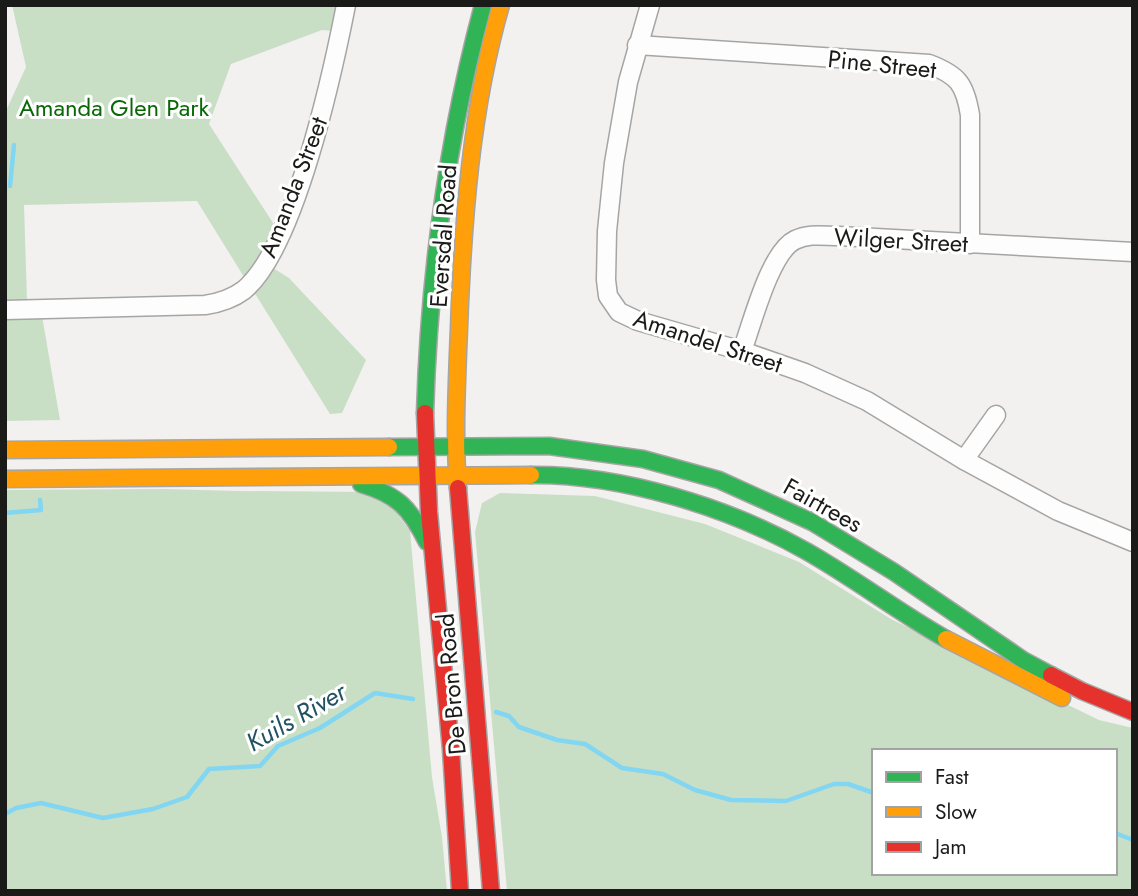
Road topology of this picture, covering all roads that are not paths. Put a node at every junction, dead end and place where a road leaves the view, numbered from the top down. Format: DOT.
graph roads {
  1 [pos="346,5"];
  2 [pos="483,5"];
  3 [pos="501,5"];
  4 [pos="650,5"];
  5 [pos="637,45"];
  6 [pos="970,244"];
  7 [pos="1133,252"];
  8 [pos="5,310"];
  9 [pos="743,351"];
  10 [pos="996,415"];
  11 [pos="426,445"];
  12 [pos="455,445"];
  13 [pos="5,450"];
  14 [pos="964,460"];
  15 [pos="456,474"];
  16 [pos="427,475"];
  17 [pos="337,477"];
  18 [pos="5,479"];
  19 [pos="1133,542"];
  20 [pos="434,562"];
  21 [pos="1133,712"];
  22 [pos="1133,721"];
  23 [pos="460,891"];
  24 [pos="491,891"];
  1 -- 8 [label="street, Amanda Street"];
  2 -- 11 [label="main road, Eversdal Road"];
  3 -- 12 [label="main road, Eversdal Road"];
  4 -- 5 [label="street, Amandel Street"];
  5 -- 6 [label="street, Pine Street"];
  5 -- 9 [label="street, Amandel Street"];
  6 -- 7 [label="street, Wilger Street"];
  6 -- 9 [label="street, Wilger Street"];
  9 -- 14 [label="street, Amandel Street"];
  10 -- 14 [label="street"];
  11 -- 12 [label="main road, Fairtrees"];
  11 -- 13 [label="main road"];
  11 -- 16 [label="main road, Eversdal Road"];
  12 -- 15 [label="main road, Eversdal Road"];
  12 -- 21 [label="main road, Fairtrees"];
  14 -- 19 [label="street, Amandel Street"];
  15 -- 16 [label="main road, Fairtrees"];
  15 -- 22 [label="main road, Fairtrees"];
  15 -- 24 [label="main road, De Bron Road"];
  16 -- 17 [label="main road"];
  16 -- 20 [label="main road, De Bron Road"];
  17 -- 18 [label="main road"];
  17 -- 20 [label="main road"];
  20 -- 23 [label="main road, De Bron Road"];
}
